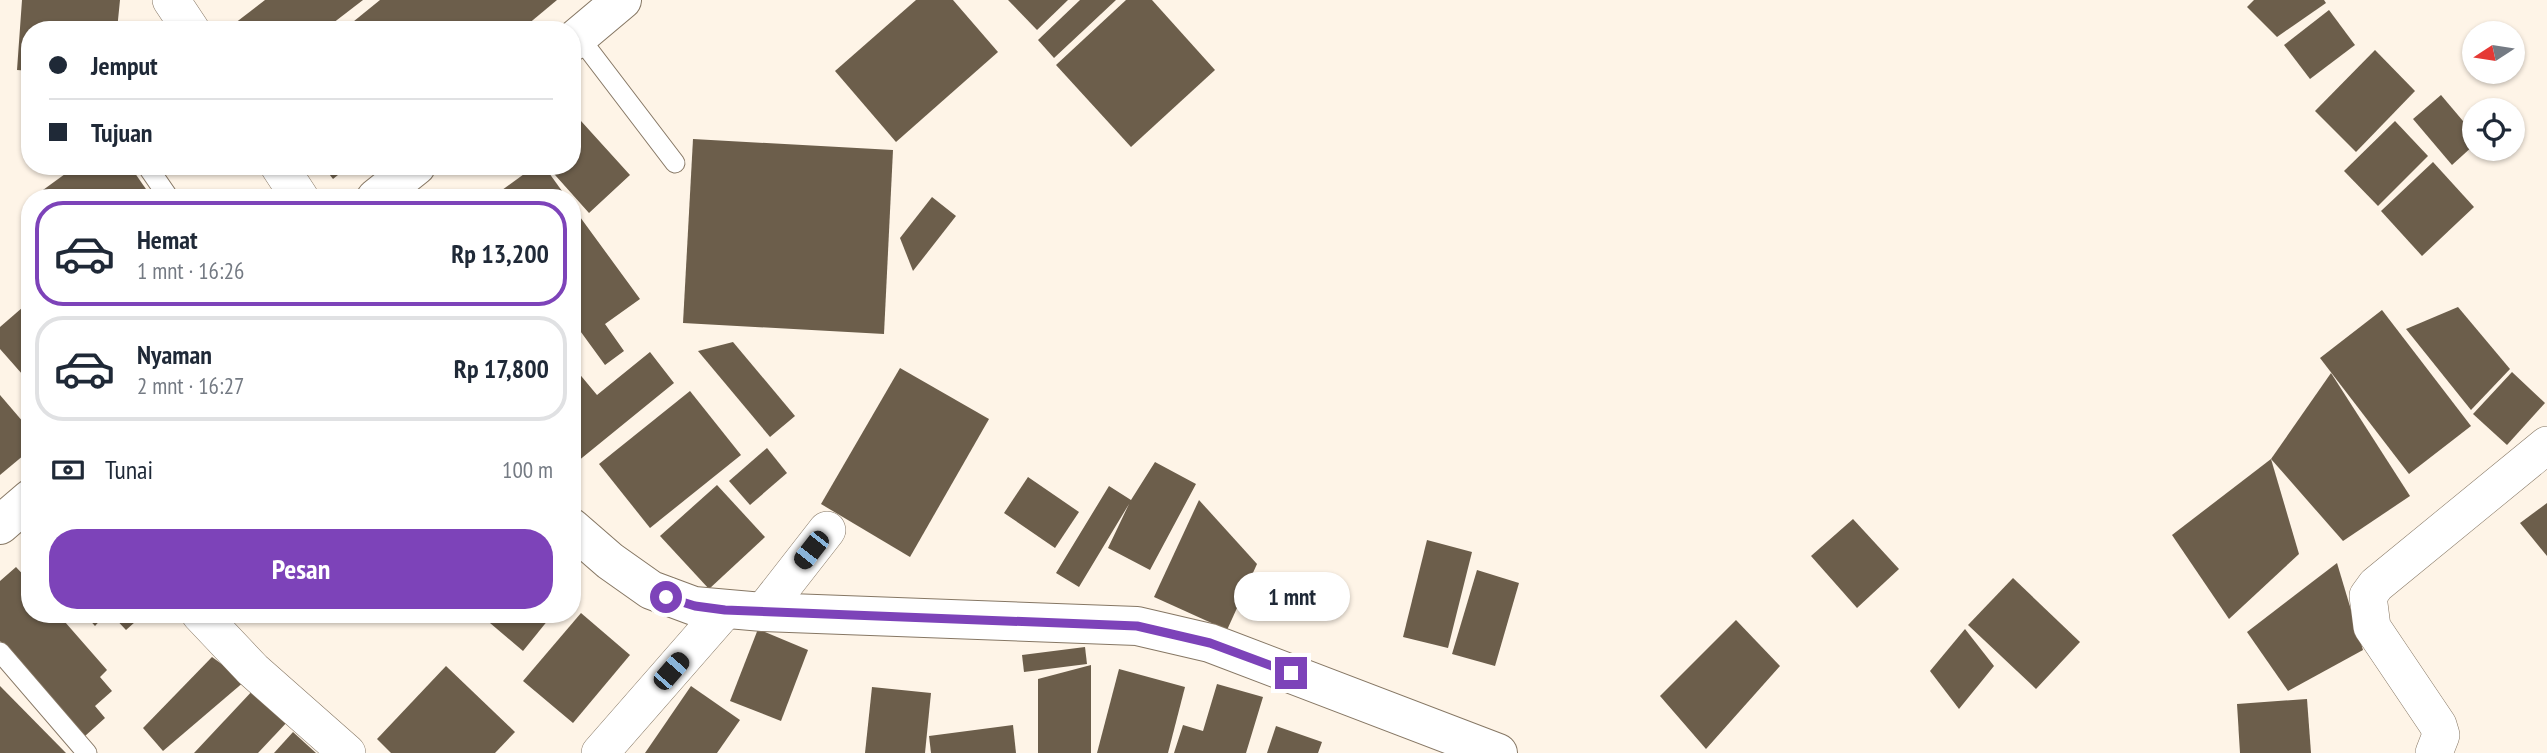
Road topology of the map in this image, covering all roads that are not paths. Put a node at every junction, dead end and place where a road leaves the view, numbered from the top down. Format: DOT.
graph roads {
  1 [pos="171,0"];
  2 [pos="622,0"];
  3 [pos="185,21"];
  4 [pos="581,35"];
  5 [pos="581,45"];
  6 [pos="676,163"];
  7 [pos="405,175"];
  8 [pos="387,189"];
  9 [pos="2547,444"];
  10 [pos="21,507"];
  11 [pos="0,525"];
  12 [pos="827,530"];
  13 [pos="581,536"];
  14 [pos="725,610"];
  15 [pos="763,612"];
  16 [pos="209,623"];
  17 [pos="0,652"];
  18 [pos="87,753"];
  19 [pos="347,753"];
  20 [pos="600,753"];
  21 [pos="1498,753"];
  22 [pos="2434,753"];
  1 -- 3 [label="street"];
  2 -- 4 [label="main road"];
  5 -- 6 [label="lane"];
  7 -- 8 [label="main road"];
  9 -- 22 [label="street"];
  10 -- 11 [label="main road"];
  12 -- 15 [label="street"];
  13 -- 14 [label="main road"];
  14 -- 15 [label="main road"];
  14 -- 20 [label="street"];
  15 -- 21 [label="main road"];
  16 -- 19 [label="street"];
  17 -- 18 [label="lane"];
}
